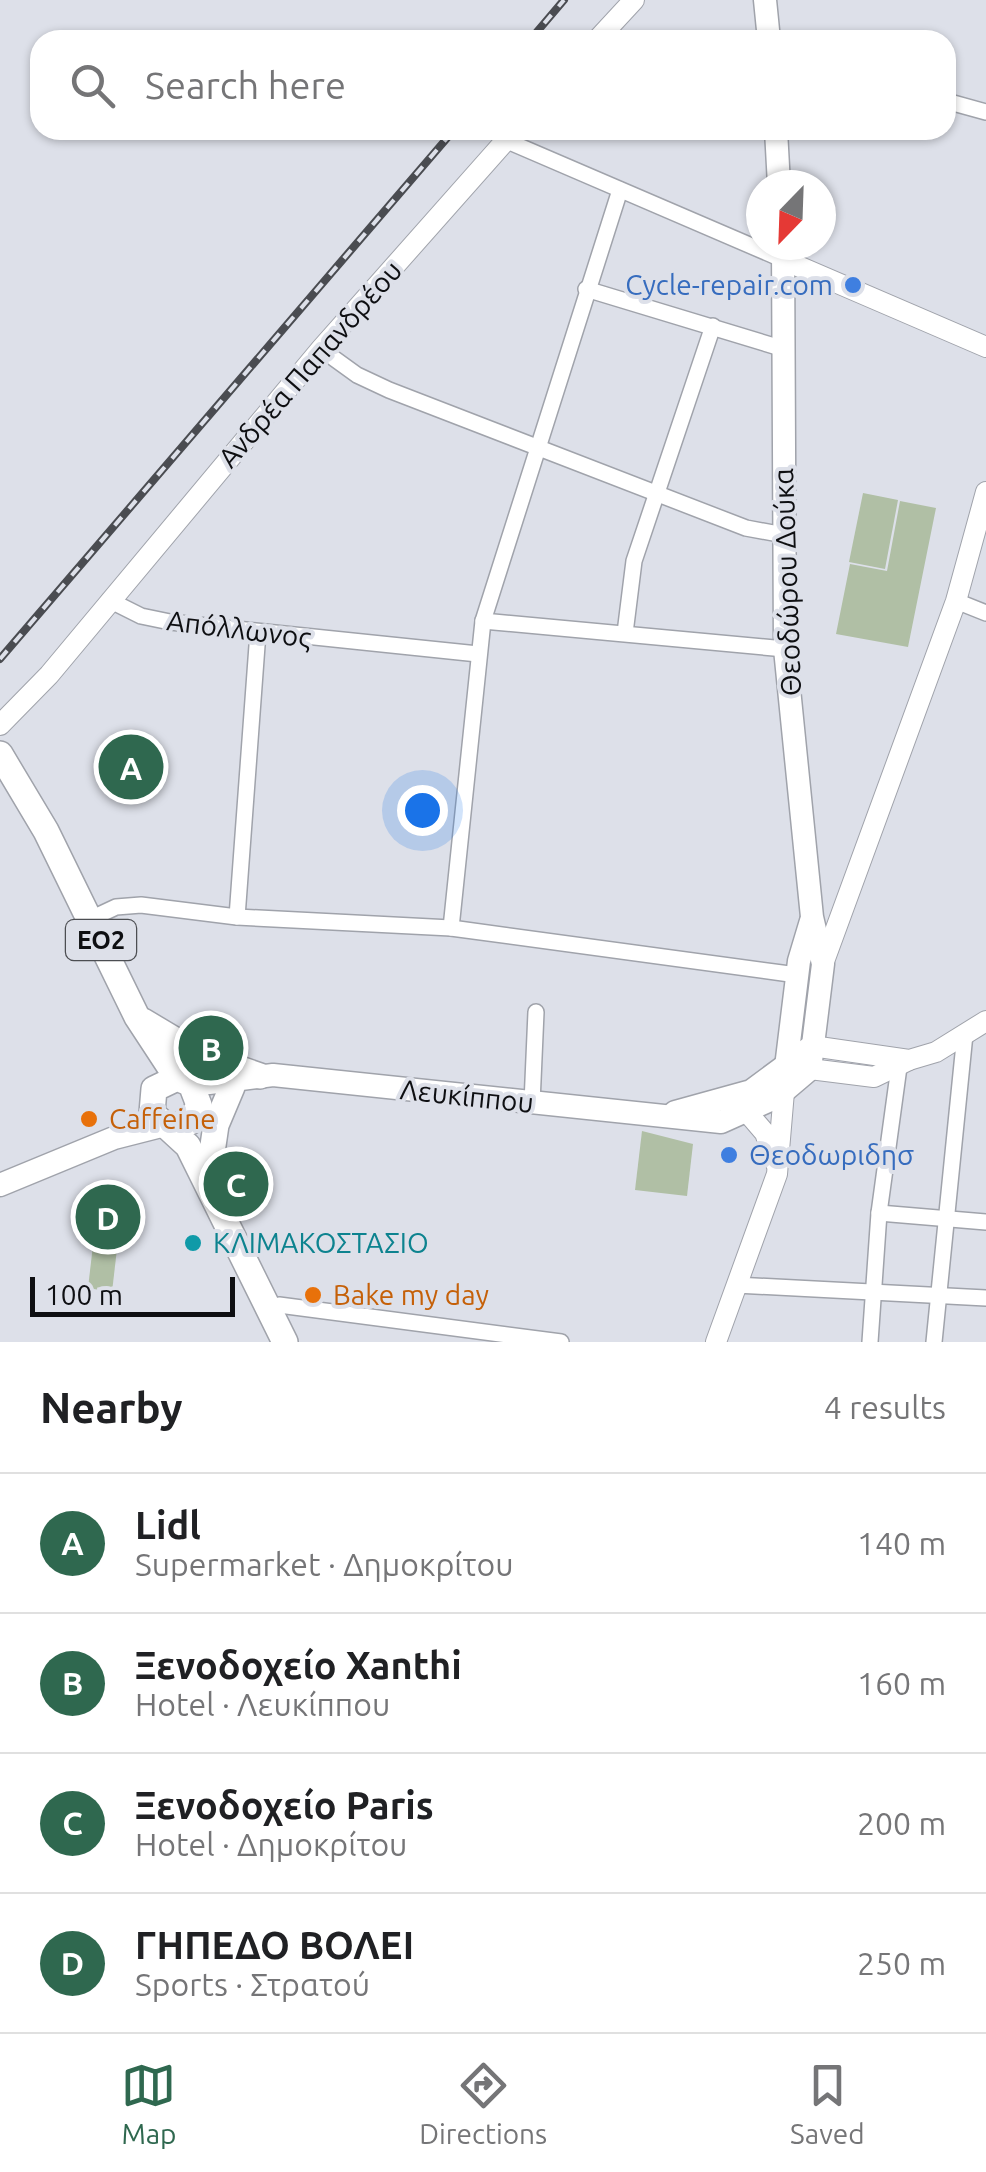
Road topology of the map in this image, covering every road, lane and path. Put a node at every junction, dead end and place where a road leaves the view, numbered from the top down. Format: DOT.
graph roads {
  1 [pos="634,0"];
  2 [pos="765,0"];
  3 [pos="606,30"];
  4 [pos="768,30"];
  5 [pos="956,104"];
  6 [pos="986,112"];
  7 [pos="506,140"];
  8 [pos="520,140"];
  9 [pos="777,140"];
  10 [pos="778,170"];
  11 [pos="620,190"];
  12 [pos="746,238"];
  13 [pos="784,260"];
  14 [pos="801,260"];
  15 [pos="586,289"];
  16 [pos="714,326"];
  17 [pos="986,346"];
  18 [pos="784,348"];
  19 [pos="321,349"];
  20 [pos="536,448"];
  21 [pos="986,492"];
  22 [pos="655,494"];
  23 [pos="784,535"];
  24 [pos="109,600"];
  25 [pos="956,602"];
  26 [pos="986,613"];
  27 [pos="483,621"];
  28 [pos="258,632"];
  29 [pos="625,633"];
  30 [pos="785,648"];
  31 [pos="478,654"];
  32 [pos="0,725"];
  33 [pos="0,754"];
  34 [pos="237,917"];
  35 [pos="812,917"];
  36 [pos="85,921"];
  37 [pos="451,928"];
  38 [pos="823,964"];
  39 [pos="798,975"];
  40 [pos="536,1012"];
  41 [pos="137,1017"];
  42 [pos="986,1021"];
  43 [pos="964,1034"];
  44 [pos="811,1057"];
  45 [pos="904,1064"];
  46 [pos="786,1067"];
  47 [pos="266,1076"];
  48 [pos="167,1086"];
  49 [pos="232,1088"];
  50 [pos="784,1091"];
  51 [pos="532,1103"];
  52 [pos="748,1112"];
  53 [pos="196,1114"];
  54 [pos="662,1115"];
  55 [pos="168,1126"];
  56 [pos="114,1138"];
  57 [pos="210,1166"];
  58 [pos="777,1174"];
  59 [pos="0,1184"];
  60 [pos="880,1212"];
  61 [pos="944,1219"];
  62 [pos="986,1222"];
  63 [pos="736,1285"];
  64 [pos="875,1290"];
  65 [pos="938,1294"];
  66 [pos="986,1298"];
  67 [pos="279,1305"];
  68 [pos="483,1337"];
  69 [pos="285,1342"];
  70 [pos="297,1342"];
  71 [pos="562,1342"];
  72 [pos="716,1342"];
  73 [pos="870,1342"];
  74 [pos="934,1342"];
  1 -- 3 [label="street"];
  2 -- 4 [label="main road"];
  5 -- 6 [label="street"];
  7 -- 19 [label="street, Ανδρέα Παπανδρέου"];
  8 -- 11 [label="street"];
  9 -- 10 [label="main road"];
  11 -- 12 [label="street"];
  11 -- 15 [label="street"];
  13 -- 18 [label="main road, Θεοδώρου Δούκα"];
  14 -- 17 [label="street"];
  15 -- 16 [label="street"];
  15 -- 20 [label="street"];
  16 -- 18 [label="street"];
  16 -- 22 [label="street"];
  18 -- 23 [label="main road, Θεοδώρου Δούκα"];
  19 -- 20 [label="street"];
  19 -- 24 [label="street, Ανδρέα Παπανδρέου"];
  20 -- 22 [label="street"];
  20 -- 27 [label="street"];
  21 -- 25 [label="street"];
  22 -- 23 [label="street"];
  22 -- 29 [label="street"];
  23 -- 30 [label="main road, Θεοδώρου Δούκα"];
  24 -- 28 [label="street, Απόλλωνος"];
  24 -- 32 [label="street"];
  25 -- 26 [label="street"];
  25 -- 38 [label="street"];
  27 -- 29 [label="street"];
  27 -- 31 [label="street"];
  28 -- 31 [label="street, Απόλλωνος"];
  28 -- 34 [label="street"];
  29 -- 30 [label="street"];
  30 -- 35 [label="main road, Θεοδώρου Δούκα"];
  31 -- 37 [label="street"];
  33 -- 36 [label="main road, ΕΟ2"];
  34 -- 36 [label="street"];
  34 -- 37 [label="street"];
  35 -- 38 [label="main road, Θεοδώρου Δούκα"];
  35 -- 39 [label="main road, Θεοδώρου Δούκα"];
  36 -- 41 [label="main road, ΕΟ2"];
  36 -- 48 [label="main road, ΕΟ2"];
  37 -- 39 [label="street"];
  38 -- 44 [label="main road, Θεοδώρου Δούκα"];
  39 -- 46 [label="main road, Θεοδώρου Δούκα"];
  40 -- 51 [label="street"];
  41 -- 47 [label="main road"];
  41 -- 48 [label="main road, ΕΟ2"];
  42 -- 43 [label="street"];
  43 -- 45 [label="street"];
  43 -- 61 [label="street"];
  44 -- 45 [label="street"];
  44 -- 46 [label="main road, Λευκίππου"];
  44 -- 50 [label="main road, Λευκίππου"];
  45 -- 60 [label="street"];
  46 -- 50 [label="street"];
  46 -- 54 [label="main road, Λευκίππου"];
  47 -- 48 [label="main road, Λευκίππου"];
  47 -- 49 [label="main road, Λευκίππου"];
  47 -- 51 [label="main road, Λευκίππου"];
  48 -- 53 [label="main road, ΕΟ2"];
  48 -- 55 [label="main road, ΕΟ2"];
  48 -- 56 [label="main road"];
  49 -- 53 [label="main road, Λευκίππου"];
  49 -- 57 [label="main road"];
  50 -- 52 [label="main road, Λευκίππου"];
  50 -- 58 [label="street"];
  51 -- 54 [label="main road, Λευκίππου"];
  52 -- 54 [label="main road, Λευκίππου"];
  52 -- 58 [label="street"];
  53 -- 55 [label="main road"];
  53 -- 57 [label="main road, ΕΟ2"];
  55 -- 56 [label="main road"];
  55 -- 69 [label="main road, ΕΟ2"];
  56 -- 59 [label="main road"];
  57 -- 67 [label="main road, ΕΟ2"];
  58 -- 63 [label="street"];
  60 -- 61 [label="street"];
  60 -- 64 [label="street"];
  61 -- 62 [label="street"];
  61 -- 65 [label="street"];
  63 -- 64 [label="street"];
  63 -- 72 [label="street"];
  64 -- 65 [label="street"];
  64 -- 73 [label="street"];
  65 -- 66 [label="street"];
  65 -- 74 [label="street"];
  67 -- 68 [label="street"];
  67 -- 70 [label="main road, ΕΟ2"];
  68 -- 71 [label="street"];
}
